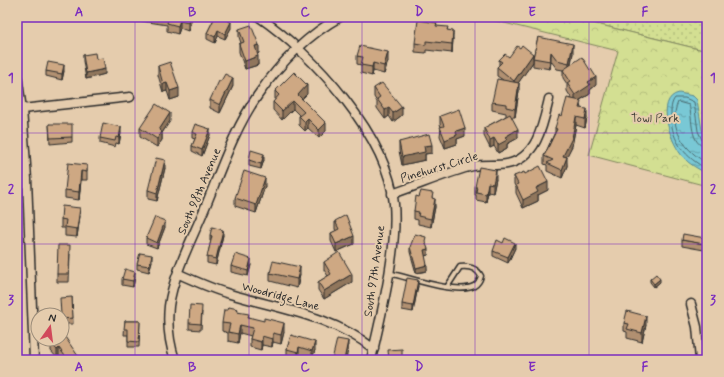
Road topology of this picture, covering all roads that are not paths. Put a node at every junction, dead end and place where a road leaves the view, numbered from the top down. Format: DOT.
graph roads {
  1 [pos="259,17"];
  2 [pos="340,17"];
  3 [pos="297,48"];
  4 [pos="17,75"];
  5 [pos="130,97"];
  6 [pos="549,99"];
  7 [pos="22,109"];
  8 [pos="392,194"];
  9 [pos="388,273"];
  10 [pos="179,274"];
  11 [pos="447,287"];
  12 [pos="691,304"];
  13 [pos="374,349"];
  14 [pos="34,360"];
  15 [pos="175,360"];
  16 [pos="371,360"];
  17 [pos="700,360"];
  1 -- 3 [label="street, South 97th Avenue"];
  2 -- 3 [label="street, South 98th Avenue"];
  3 -- 8 [label="street, South 97th Avenue"];
  3 -- 10 [label="street, South 98th Avenue"];
  4 -- 7 [label="street"];
  5 -- 7 [label="street"];
  6 -- 8 [label="street, Pinehurst Circle"];
  7 -- 14 [label="street"];
  8 -- 9 [label="street, South 97th Avenue"];
  9 -- 11 [label="lane"];
  9 -- 13 [label="street, South 97th Avenue"];
  10 -- 13 [label="street, Woodridge Lane"];
  10 -- 15 [label="street, South 98th Avenue"];
  11 -- 11 [label="lane"];
  12 -- 17 [label="street"];
  13 -- 16 [label="street, South 97th Avenue"];
}
